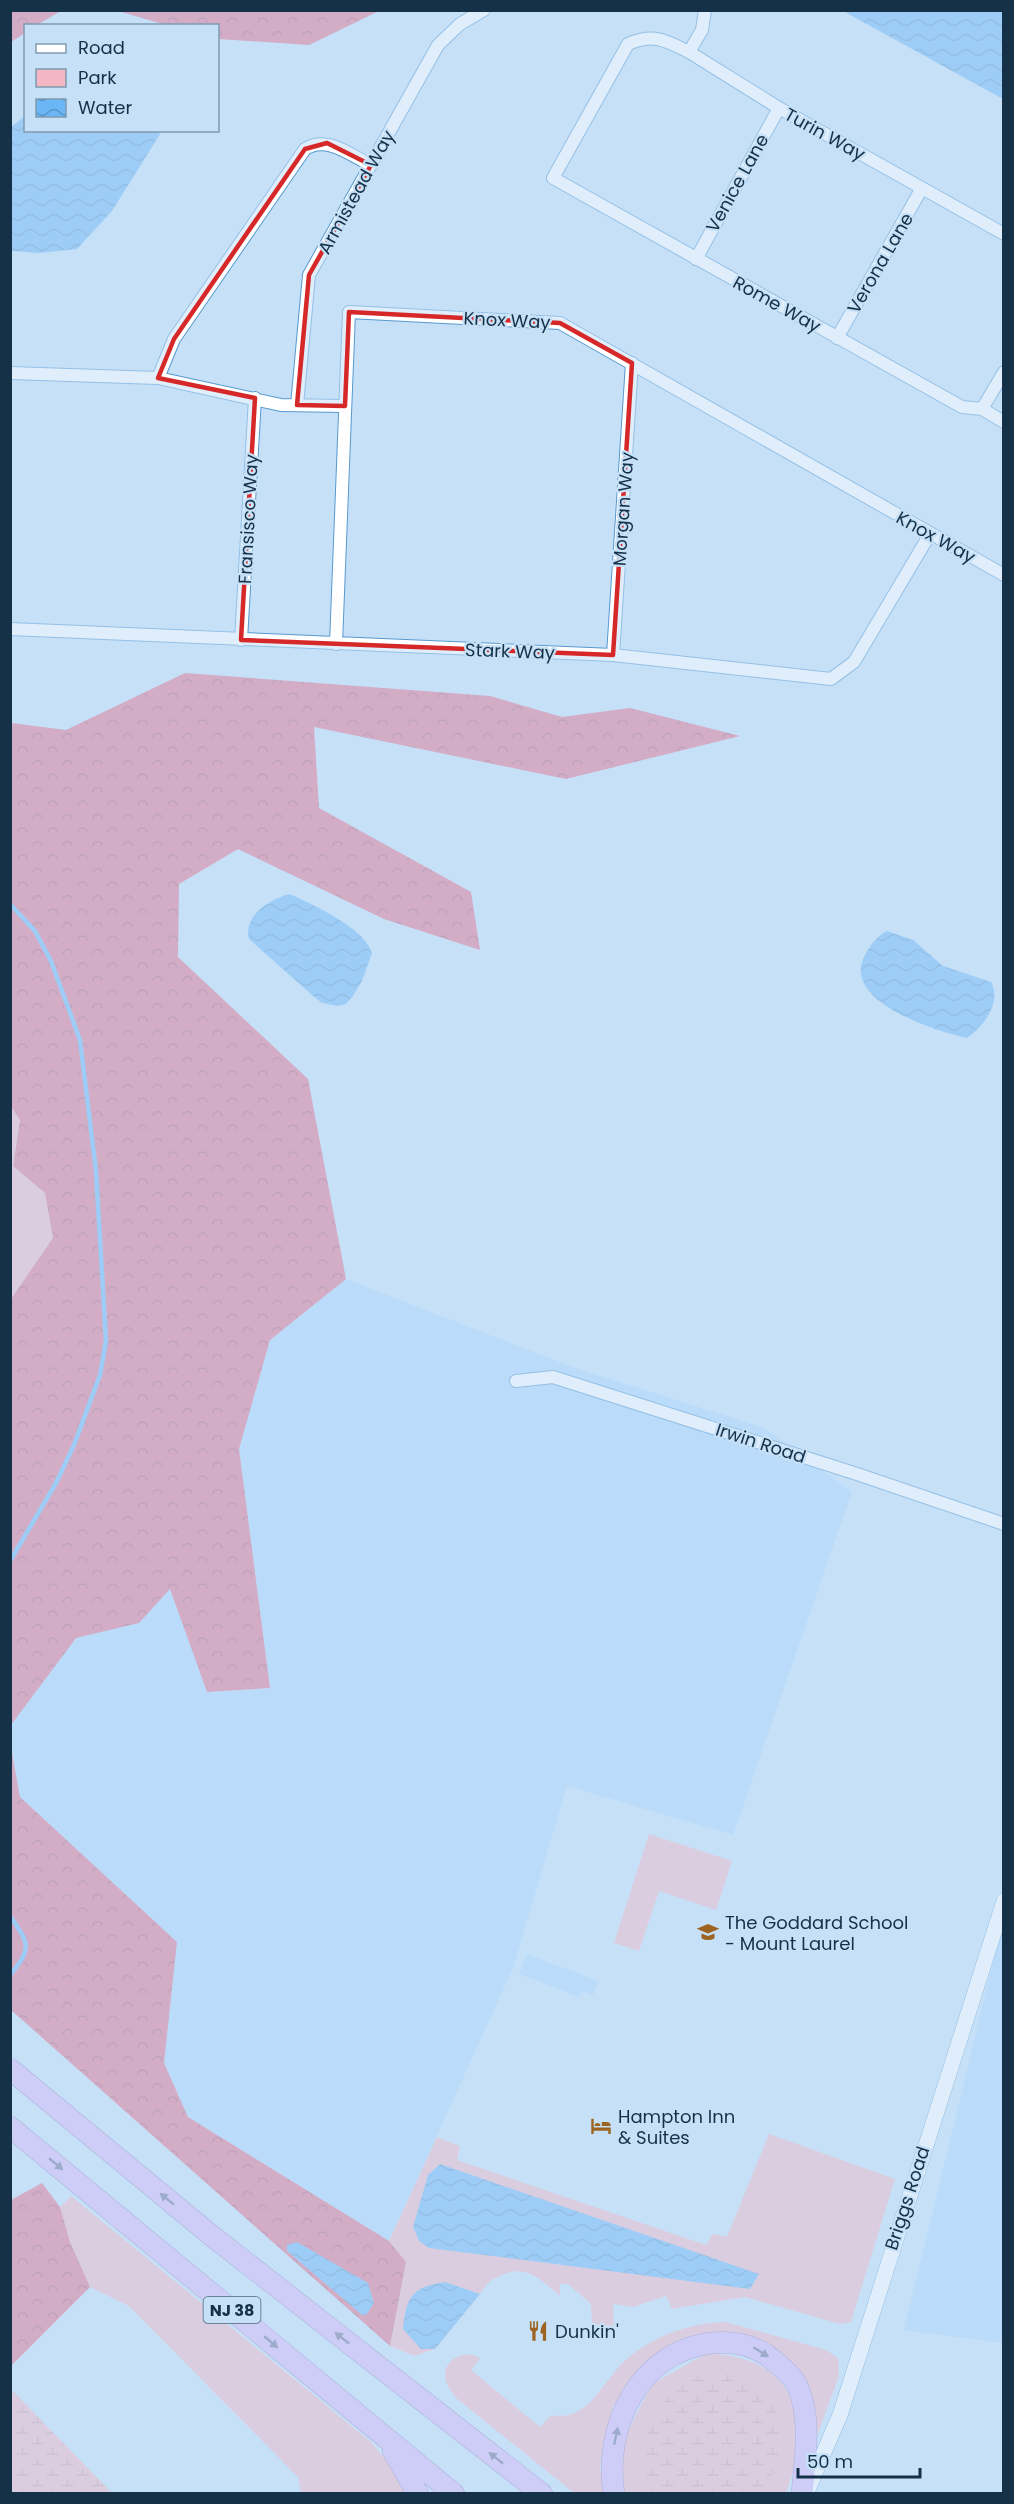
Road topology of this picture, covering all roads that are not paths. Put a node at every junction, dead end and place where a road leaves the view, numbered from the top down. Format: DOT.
graph roads {
  1 [pos="483,10"];
  2 [pos="705,10"];
  3 [pos="689,52"];
  4 [pos="779,108"];
  5 [pos="371,165"];
  6 [pos="553,178"];
  7 [pos="922,188"];
  8 [pos="1004,234"];
  9 [pos="696,259"];
  10 [pos="837,338"];
  11 [pos="632,363"];
  12 [pos="1004,372"];
  13 [pos="10,373"];
  14 [pos="158,378"];
  15 [pos="255,399"];
  16 [pos="297,405"];
  17 [pos="345,405"];
  18 [pos="982,409"];
  19 [pos="1004,422"];
  20 [pos="930,534"];
  21 [pos="1004,575"];
  22 [pos="10,629"];
  23 [pos="241,640"];
  24 [pos="336,644"];
  25 [pos="613,655"];
  26 [pos="516,1381"];
  27 [pos="1004,1524"];
  28 [pos="1004,1901"];
  29 [pos="10,2069"];
  30 [pos="10,2127"];
  31 [pos="383,2436"];
  32 [pos="418,2493"];
  33 [pos="454,2493"];
  34 [pos="542,2493"];
  35 [pos="614,2493"];
  36 [pos="804,2493"];
  1 -- 5 [label="street, Armistead Way"];
  2 -- 3 [label="street"];
  3 -- 4 [label="street, Turin Way"];
  3 -- 6 [label="street, Turin Way"];
  4 -- 7 [label="street, Turin Way"];
  4 -- 9 [label="street, Venice Lane"];
  5 -- 14 [label="street"];
  5 -- 16 [label="street, Armistead Way"];
  6 -- 9 [label="street, Rome Way"];
  7 -- 8 [label="street, Turin Way"];
  7 -- 10 [label="street, Verona Lane"];
  9 -- 10 [label="street, Rome Way"];
  10 -- 18 [label="street, Rome Way"];
  11 -- 17 [label="street, Knox Way"];
  11 -- 20 [label="street, Knox Way"];
  11 -- 25 [label="street, Morgan Way"];
  12 -- 18 [label="street"];
  13 -- 14 [label="street"];
  14 -- 15 [label="street"];
  15 -- 16 [label="street"];
  15 -- 23 [label="street, Fransisco Way"];
  16 -- 17 [label="street"];
  17 -- 24 [label="street, Knox Way"];
  18 -- 19 [label="street, Rome Way"];
  20 -- 21 [label="street, Knox Way"];
  20 -- 25 [label="street, Stark Way"];
  22 -- 23 [label="street, Stark Way"];
  23 -- 24 [label="street, Stark Way"];
  24 -- 25 [label="street, Stark Way"];
  26 -- 27 [label="street, Irwin Road"];
  28 -- 36 [label="street, Briggs Road"];
  34 -- 29 [label="highway, NJ 38, one-way"];
  30 -- 31 [label="highway, NJ 38, one-way"];
  31 -- 32 [label="highway"];
  31 -- 33 [label="highway, NJ 38"];
  35 -- 36 [label="highway, one-way"];
}
